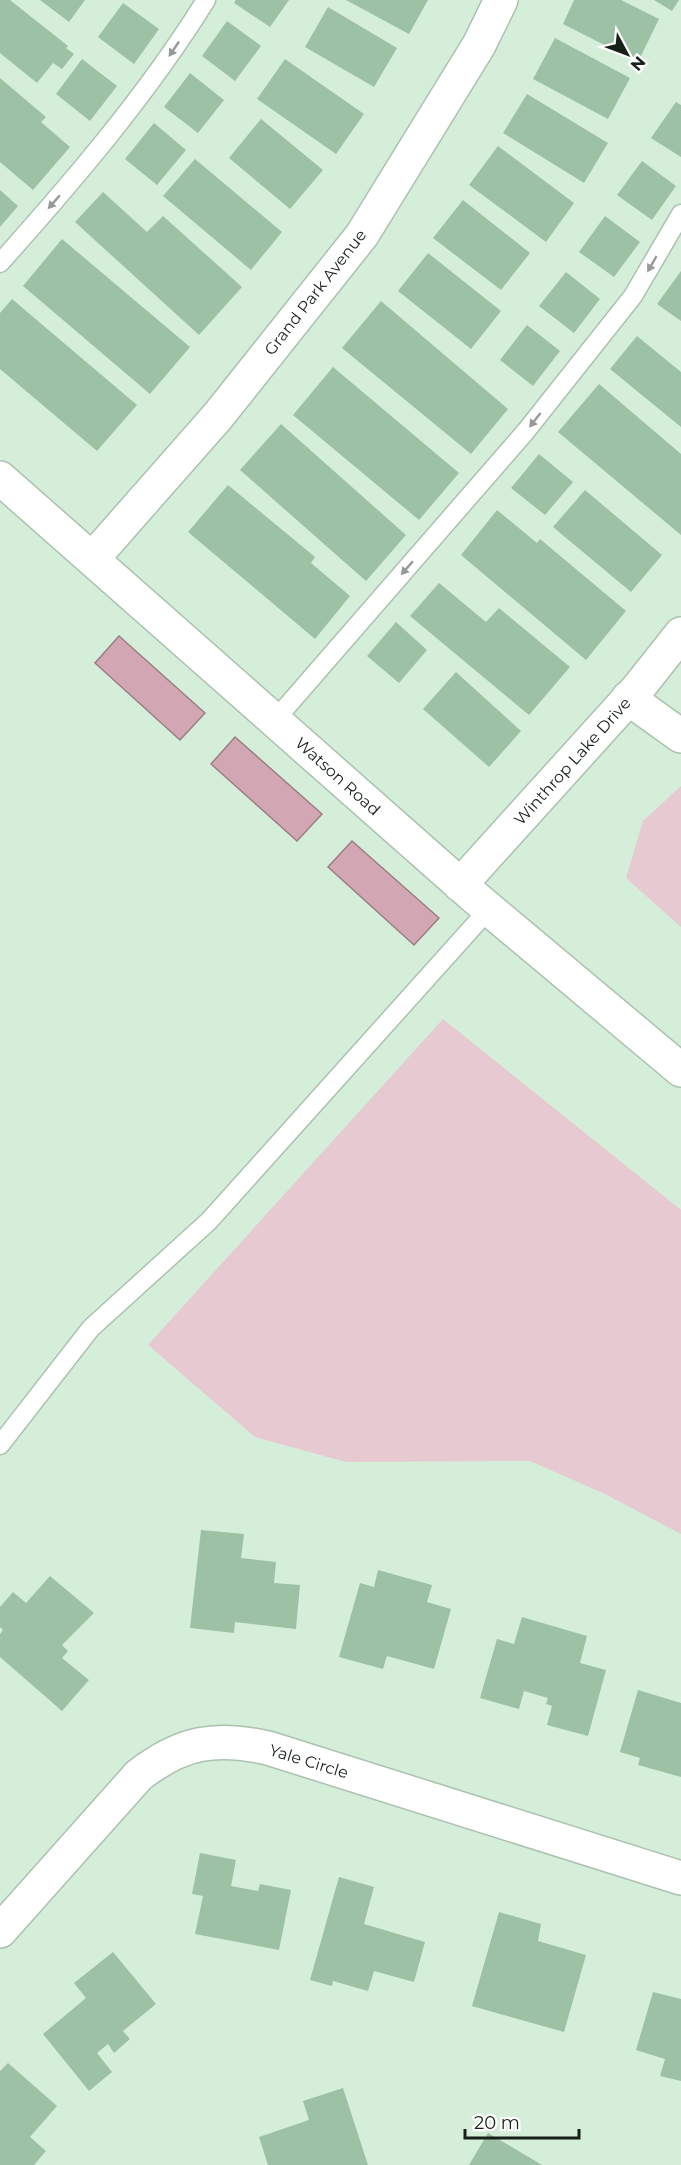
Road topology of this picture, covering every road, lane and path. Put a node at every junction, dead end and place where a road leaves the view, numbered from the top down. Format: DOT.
graph roads {
  1 [pos="206,0"];
  2 [pos="501,0"];
  3 [pos="681,214"];
  4 [pos="0,263"];
  5 [pos="0,478"];
  6 [pos="93,558"];
  7 [pos="681,634"];
  8 [pos="628,698"];
  9 [pos="275,720"];
  10 [pos="681,736"];
  11 [pos="460,885"];
  12 [pos="489,909"];
  13 [pos="681,1070"];
  14 [pos="0,1445"];
  15 [pos="681,1878"];
  16 [pos="0,1931"];
  1 -- 4 [label="lane, one-way"];
  2 -- 6 [label="street, Grand Park Avenue"];
  3 -- 9 [label="lane, one-way"];
  5 -- 6 [label="street, Watson Road"];
  6 -- 9 [label="street, Watson Road"];
  7 -- 8 [label="street, Winthrop Lake Drive"];
  8 -- 10 [label="street"];
  8 -- 11 [label="street, Winthrop Lake Drive"];
  9 -- 11 [label="street, Watson Road"];
  11 -- 12 [label="street, Watson Road"];
  12 -- 13 [label="street, Watson Road"];
  12 -- 14 [label="lane"];
  15 -- 16 [label="street, Yale Circle"];
}
